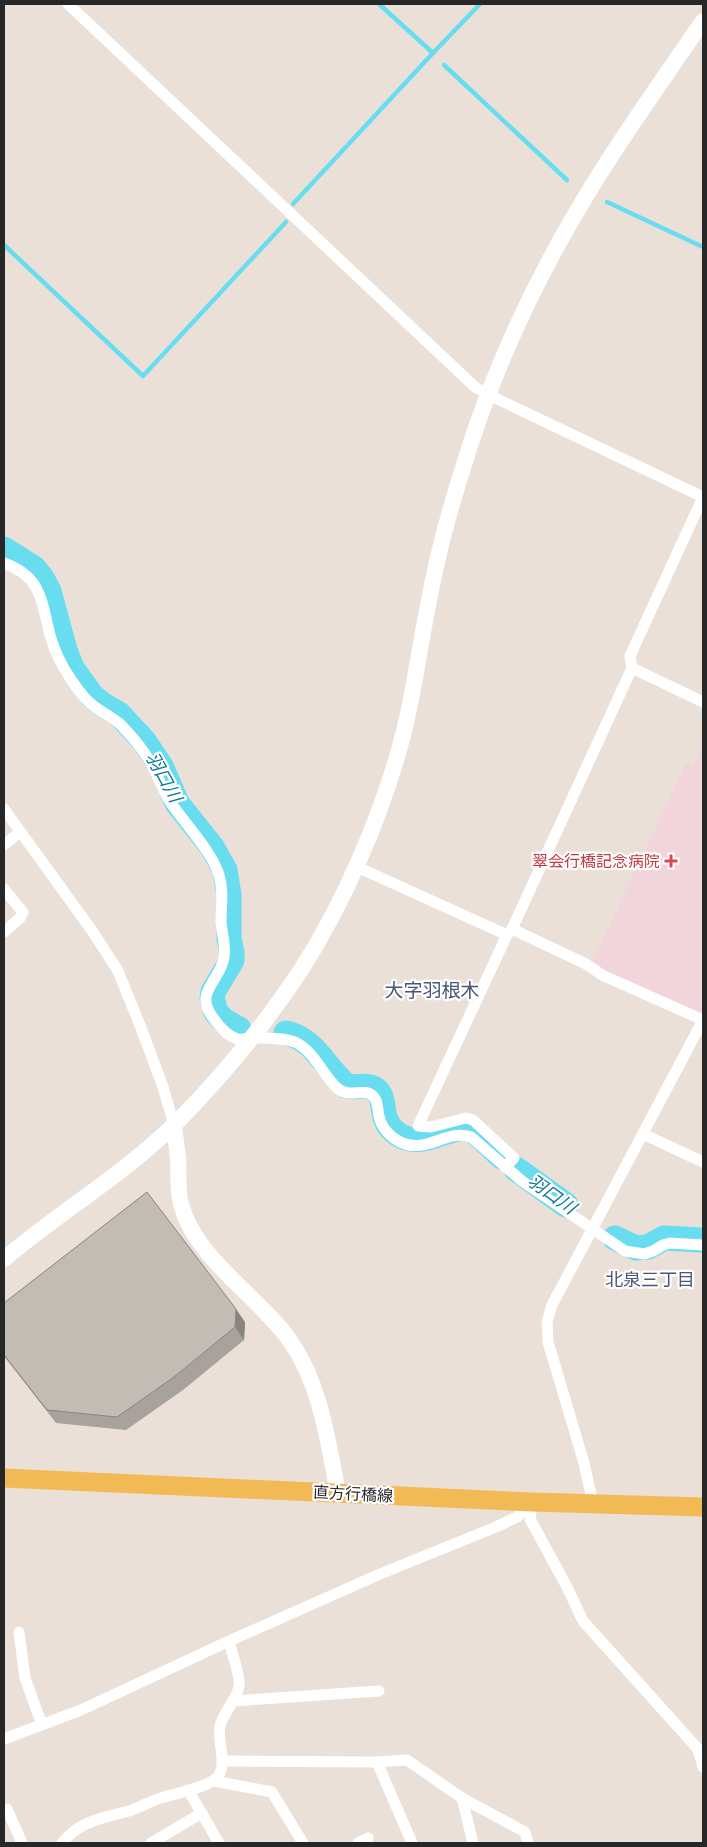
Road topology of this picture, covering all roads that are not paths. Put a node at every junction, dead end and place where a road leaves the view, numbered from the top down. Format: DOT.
graph roads {
  1 [pos="68,4"];
  2 [pos="703,21"];
  3 [pos="489,396"];
  4 [pos="4,563"];
  5 [pos="632,668"];
  6 [pos="703,702"];
  7 [pos="4,810"];
  8 [pos="20,832"];
  9 [pos="4,845"];
  10 [pos="355,866"];
  11 [pos="4,889"];
  12 [pos="4,932"];
  13 [pos="510,932"];
  14 [pos="703,1020"];
  15 [pos="251,1038"];
  16 [pos="174,1125"];
  17 [pos="643,1134"];
  18 [pos="703,1162"];
  19 [pos="505,1167"];
  20 [pos="592,1229"];
  21 [pos="703,1245"];
  22 [pos="4,1259"];
  23 [pos="4,1478"];
  24 [pos="338,1493"];
  25 [pos="532,1502"];
  26 [pos="593,1503"];
  27 [pos="703,1507"];
  28 [pos="19,1632"];
  29 [pos="229,1641"];
  30 [pos="379,1690"];
  31 [pos="232,1701"];
  32 [pos="42,1725"];
  33 [pos="4,1739"];
  34 [pos="222,1761"];
  35 [pos="377,1762"];
  36 [pos="703,1767"];
  37 [pos="214,1781"];
  38 [pos="188,1790"];
  39 [pos="462,1798"];
  40 [pos="7,1809"];
  41 [pos="202,1813"];
  42 [pos="22,1843"];
  43 [pos="62,1843"];
  44 [pos="151,1843"];
  45 [pos="219,1843"];
  46 [pos="303,1843"];
  47 [pos="412,1843"];
  48 [pos="473,1843"];
  49 [pos="528,1843"];
  1 -- 3 [label="street"];
  2 -- 3 [label="street"];
  3 -- 5 [label="street"];
  3 -- 10 [label="street"];
  4 -- 15 [label="street"];
  5 -- 6 [label="street"];
  5 -- 13 [label="street"];
  7 -- 8 [label="street"];
  8 -- 9 [label="street"];
  8 -- 16 [label="street"];
  10 -- 13 [label="street"];
  10 -- 15 [label="street"];
  11 -- 12 [label="street"];
  13 -- 14 [label="street"];
  13 -- 19 [label="street"];
  14 -- 17 [label="street"];
  15 -- 16 [label="street"];
  15 -- 19 [label="street"];
  16 -- 22 [label="street"];
  16 -- 24 [label="street"];
  17 -- 18 [label="street"];
  17 -- 20 [label="street"];
  19 -- 20 [label="street"];
  20 -- 21 [label="street"];
  20 -- 26 [label="street"];
  23 -- 24 [label="main road, 直方行橋線"];
  24 -- 25 [label="main road, 直方行橋線"];
  25 -- 26 [label="main road, 直方行橋線"];
  25 -- 29 [label="street"];
  25 -- 36 [label="street"];
  26 -- 27 [label="main road, 直方行橋線"];
  28 -- 32 [label="street"];
  29 -- 31 [label="street"];
  29 -- 32 [label="street"];
  30 -- 31 [label="street"];
  31 -- 34 [label="street"];
  32 -- 33 [label="street"];
  34 -- 35 [label="street"];
  34 -- 37 [label="street"];
  35 -- 39 [label="street"];
  35 -- 47 [label="street"];
  37 -- 38 [label="street"];
  37 -- 46 [label="street"];
  38 -- 41 [label="street"];
  38 -- 43 [label="street"];
  39 -- 48 [label="street"];
  39 -- 49 [label="street"];
  40 -- 42 [label="street"];
  41 -- 44 [label="street"];
  41 -- 45 [label="street"];
}
